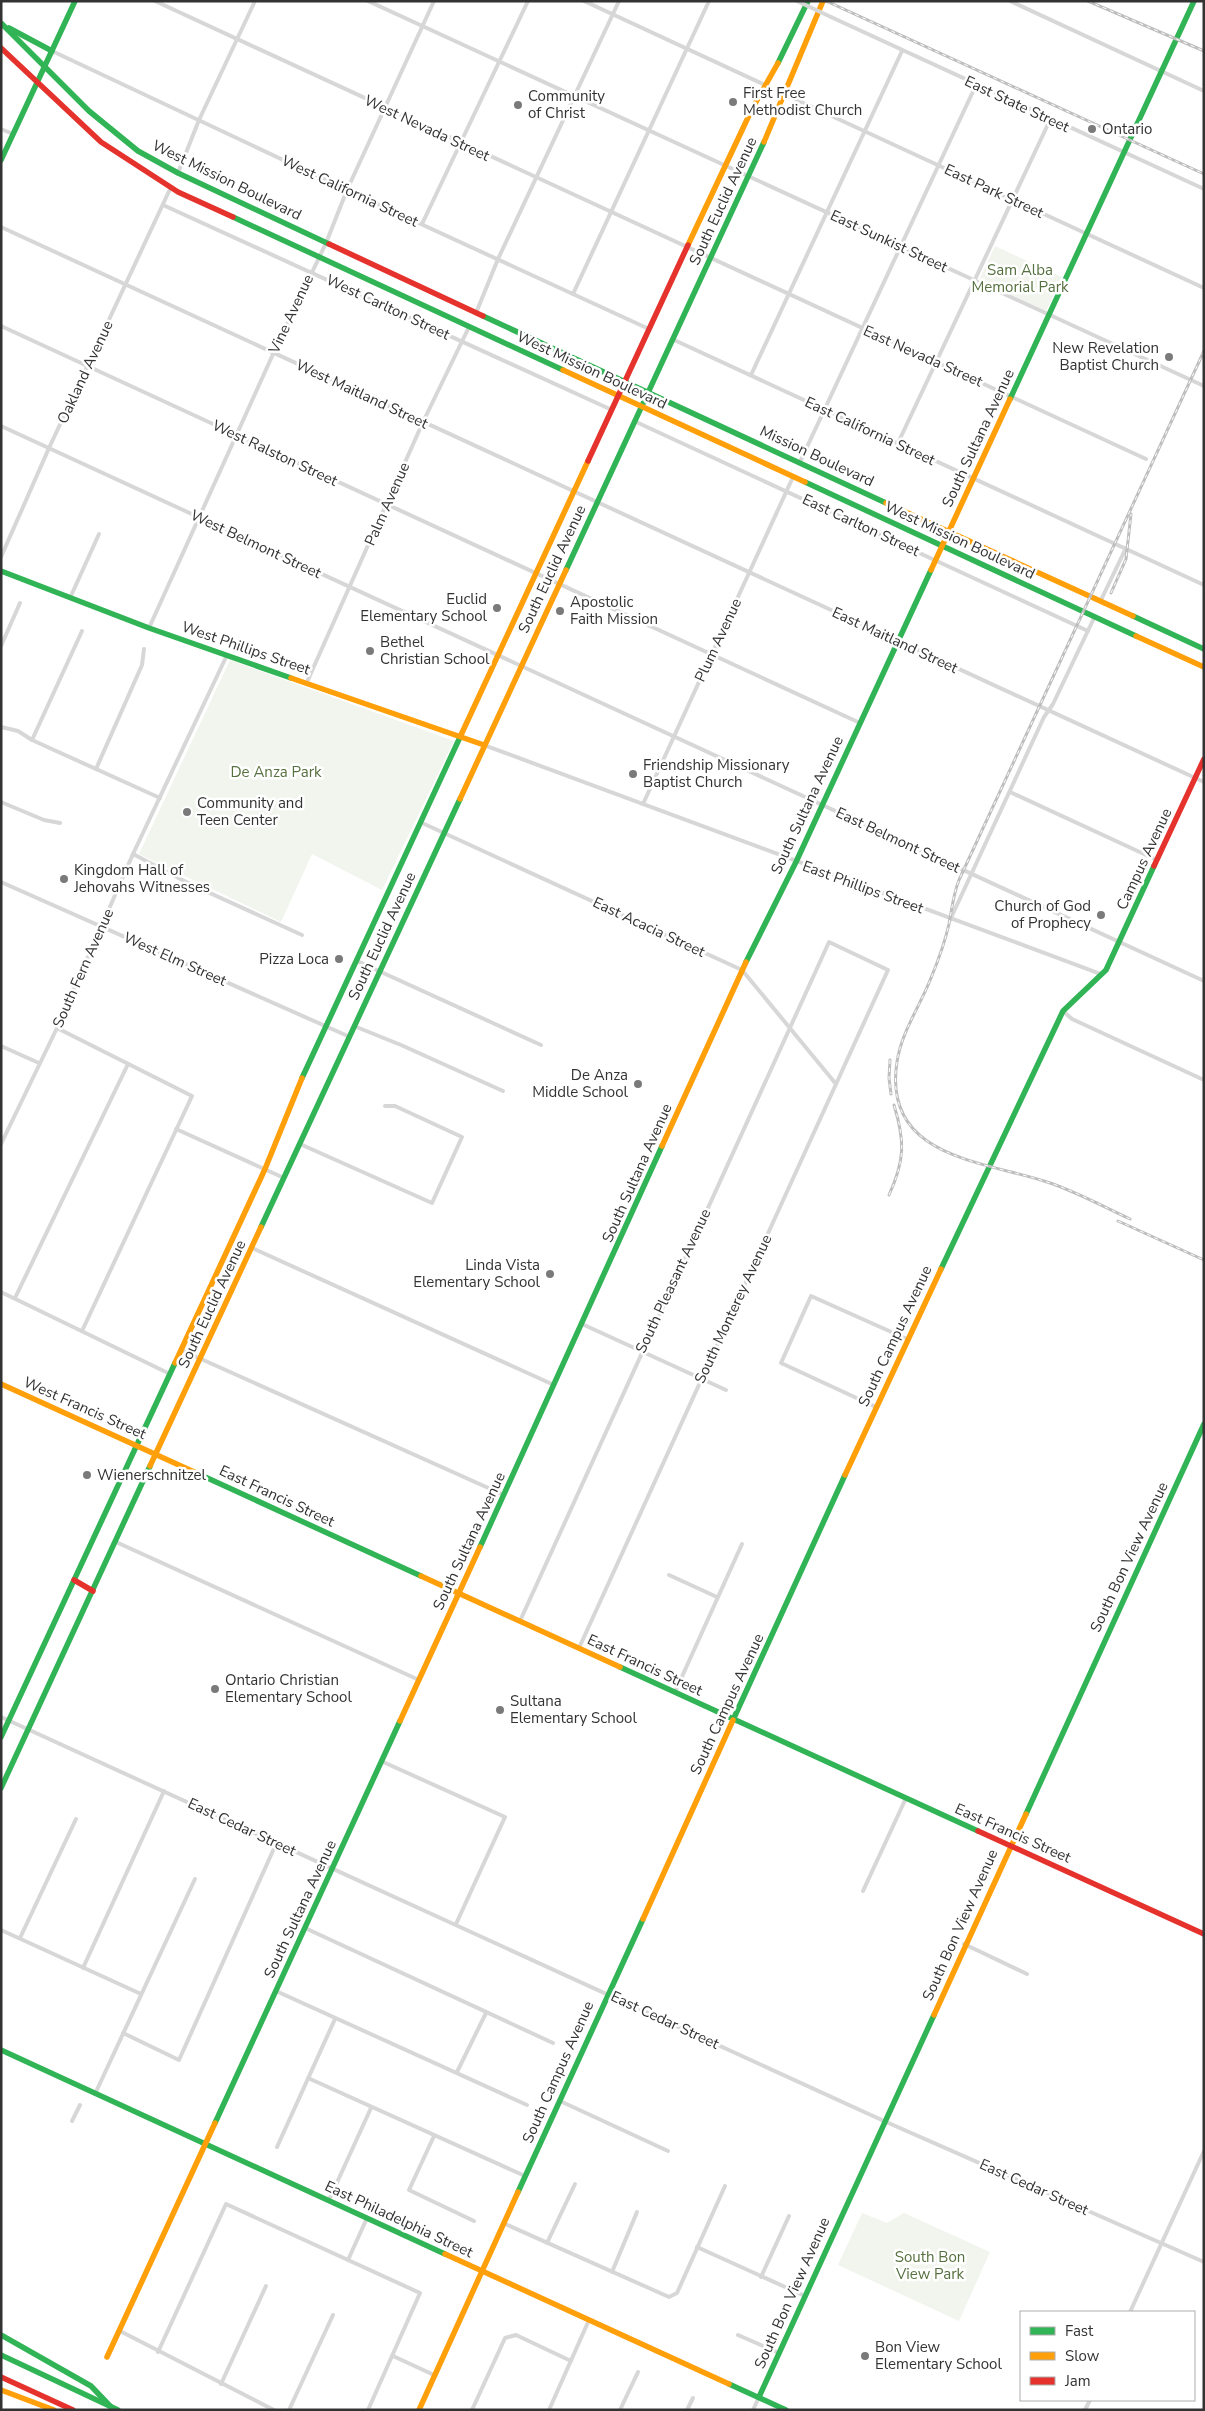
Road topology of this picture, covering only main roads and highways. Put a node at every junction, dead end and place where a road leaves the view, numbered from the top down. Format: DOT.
graph roads {
  1 [pos="75,1"];
  2 [pos="808,1"];
  3 [pos="823,1"];
  4 [pos="1194,1"];
  5 [pos="2,24"];
  6 [pos="1,48"];
  7 [pos="52,51"];
  8 [pos="45,67"];
  9 [pos="38,84"];
  10 [pos="1,160"];
  11 [pos="625,382"];
  12 [pos="637,388"];
  13 [pos="648,392"];
  14 [pos="618,396"];
  15 [pos="641,406"];
  16 [pos="948,531"];
  17 [pos="942,545"];
  18 [pos="1,571"];
  19 [pos="1204,649"];
  20 [pos="1204,667"];
  21 [pos="460,738"];
  22 [pos="484,745"];
  23 [pos="1204,759"];
  24 [pos="1063,1011"];
  25 [pos="1,1384"];
  26 [pos="1204,1424"];
  27 [pos="137,1445"];
  28 [pos="158,1455"];
  29 [pos="74,1580"];
  30 [pos="93,1590"];
  31 [pos="459,1593"];
  32 [pos="734,1719"];
  33 [pos="1,1736"];
  34 [pos="1,1788"];
  35 [pos="1010,1845"];
  36 [pos="1204,1934"];
  37 [pos="1,2050"];
  38 [pos="206,2144"];
  39 [pos="482,2271"];
  40 [pos="1,2335"];
  41 [pos="1,2354"];
  42 [pos="107,2357"];
  43 [pos="1,2377"];
  44 [pos="1,2390"];
  45 [pos="759,2398"];
  46 [pos="111,2407"];
  47 [pos="54,2410"];
  48 [pos="73,2410"];
  49 [pos="118,2410"];
  50 [pos="419,2410"];
  51 [pos="786,2410"];
  1 -- 7 [label="main road"];
  2 -- 11 [label="main road, South Euclid Avenue"];
  3 -- 13 [label="main road, South Euclid Avenue"];
  4 -- 16 [label="main road, South Sultana Avenue"];
  5 -- 7 [label="main road"];
  5 -- 8 [label="main road, West Mission Boulevard"];
  6 -- 9 [label="main road, West Mission Boulevard"];
  7 -- 8 [label="main road"];
  8 -- 9 [label="main road"];
  8 -- 11 [label="main road, West Mission Boulevard"];
  9 -- 10 [label="main road"];
  9 -- 14 [label="main road, West Mission Boulevard"];
  11 -- 12 [label="main road, West Mission Boulevard"];
  11 -- 14 [label="main road, South Euclid Avenue"];
  12 -- 13 [label="main road, Mission Boulevard"];
  13 -- 15 [label="main road, South Euclid Avenue"];
  13 -- 16 [label="main road, Mission Boulevard"];
  14 -- 15 [label="main road, West Mission Boulevard"];
  14 -- 21 [label="main road, South Euclid Avenue"];
  15 -- 17 [label="main road, West Mission Boulevard"];
  15 -- 22 [label="main road, South Euclid Avenue"];
  16 -- 17 [label="main road, South Sultana Avenue"];
  16 -- 19 [label="main road, Mission Boulevard"];
  17 -- 20 [label="main road, West Mission Boulevard"];
  17 -- 31 [label="main road, South Sultana Avenue"];
  18 -- 21 [label="main road, West Phillips Street"];
  21 -- 22 [label="main road, West Phillips Street"];
  21 -- 27 [label="main road, South Euclid Avenue"];
  22 -- 28 [label="main road, South Euclid Avenue"];
  23 -- 24 [label="main road, Campus Avenue"];
  24 -- 32 [label="main road, South Campus Avenue"];
  25 -- 27 [label="main road, West Francis Street"];
  26 -- 35 [label="main road, South Bon View Avenue"];
  27 -- 28 [label="main road, West Francis Street"];
  27 -- 29 [label="main road, South Euclid Avenue"];
  28 -- 30 [label="main road, South Euclid Avenue"];
  28 -- 31 [label="main road, East Francis Street"];
  29 -- 30 [label="main road"];
  29 -- 33 [label="main road, South Euclid Avenue"];
  30 -- 34 [label="main road, South Euclid Avenue"];
  31 -- 32 [label="main road, East Francis Street"];
  31 -- 38 [label="main road, South Sultana Avenue"];
  32 -- 35 [label="main road, East Francis Street"];
  32 -- 39 [label="main road, South Campus Avenue"];
  35 -- 36 [label="main road, East Francis Street"];
  35 -- 45 [label="main road, South Bon View Avenue"];
  37 -- 38 [label="main road, East Philadelphia Street"];
  38 -- 39 [label="main road, East Philadelphia Street"];
  38 -- 42 [label="main road, South Sultana Avenue"];
  39 -- 45 [label="main road, East Philadelphia Street"];
  39 -- 50 [label="main road, South Campus Avenue"];
  40 -- 46 [label="main road"];
  41 -- 46 [label="main road"];
  43 -- 48 [label="main road"];
  44 -- 47 [label="main road"];
  45 -- 51 [label="main road, East Philadelphia Street"];
  46 -- 49 [label="main road"];
}
